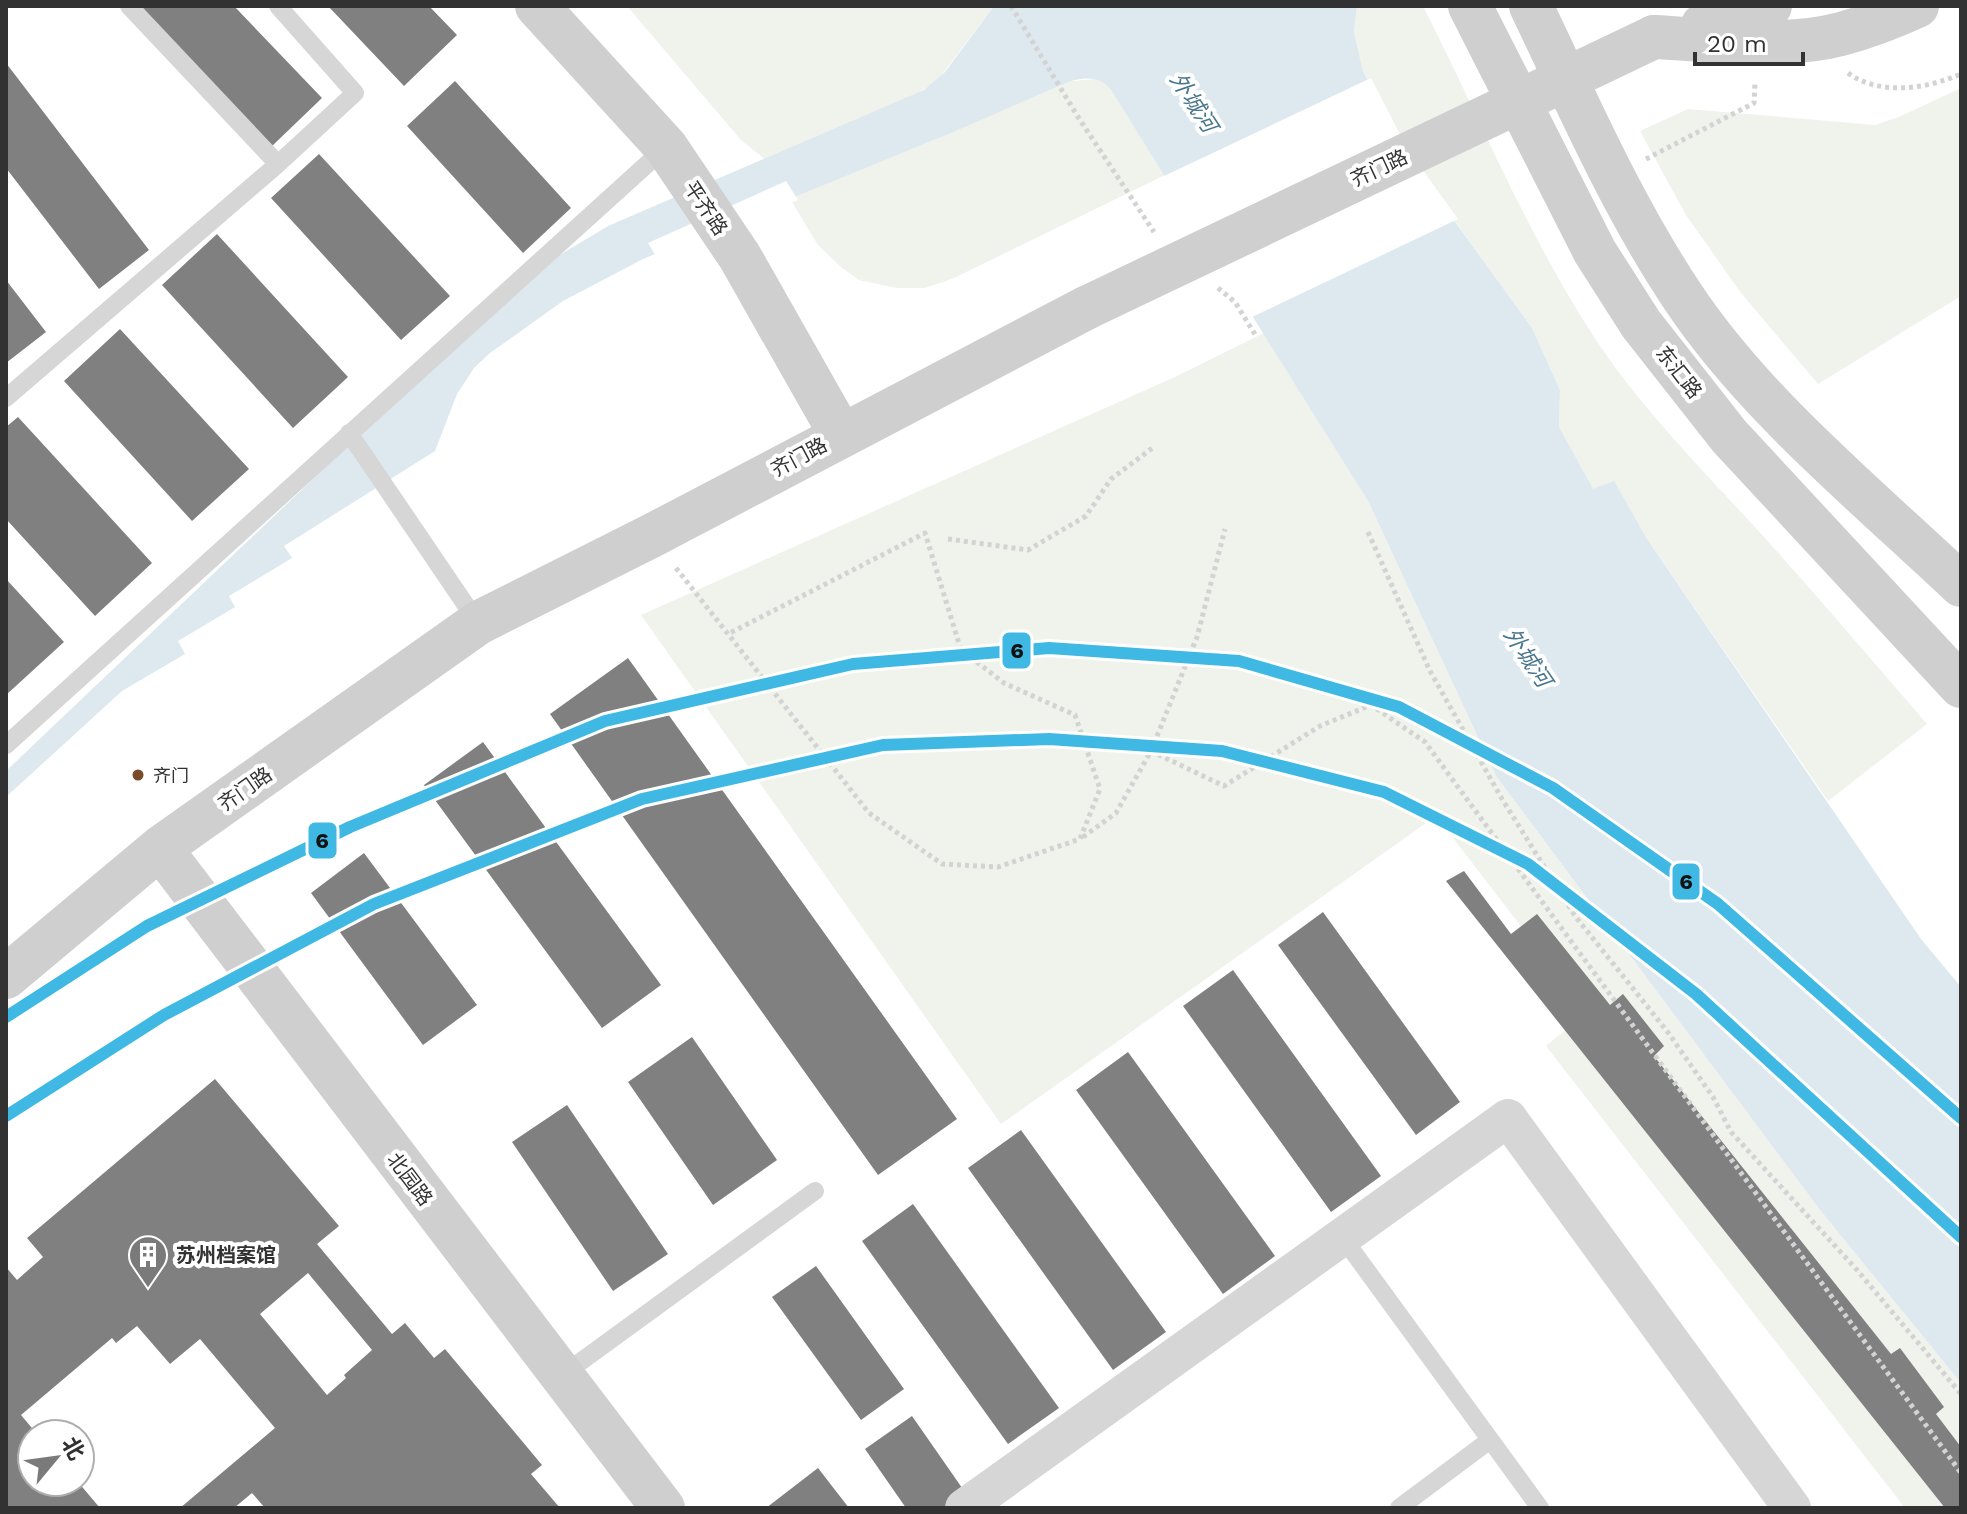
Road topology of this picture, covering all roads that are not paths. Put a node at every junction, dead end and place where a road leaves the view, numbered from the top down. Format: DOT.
graph roads {
  1 [pos="129,6"];
  2 [pos="278,6"];
  3 [pos="537,6"];
  4 [pos="1470,6"];
  5 [pos="1531,6"];
  6 [pos="1699,6"];
  7 [pos="1770,6"];
  8 [pos="1917,6"];
  9 [pos="1667,22"];
  10 [pos="666,147"];
  11 [pos="278,164"];
  12 [pos="6,398"];
  13 [pos="350,435"];
  14 [pos="841,435"];
  15 [pos="1961,585"];
  16 [pos="478,623"];
  17 [pos="1961,686"];
  18 [pos="6,745"];
  19 [pos="160,848"];
  20 [pos="6,977"];
  21 [pos="815,1191"];
  22 [pos="1343,1238"];
  23 [pos="561,1376"];
  24 [pos="1490,1440"];
  25 [pos="663,1508"];
  26 [pos="964,1508"];
  27 [pos="1399,1508"];
  28 [pos="1540,1508"];
  29 [pos="1792,1508"];
  1 -- 11 [label="lane"];
  2 -- 11 [label="lane"];
  3 -- 10 [label="main road, 平齐路"];
  4 -- 17 [label="main road, 东汇路"];
  5 -- 15 [label="main road"];
  6 -- 9 [label="main road, 齐门路"];
  7 -- 9 [label="main road, 齐门路"];
  8 -- 9 [label="main road"];
  9 -- 14 [label="main road, 齐门路, bridge"];
  10 -- 13 [label="lane"];
  10 -- 14 [label="main road, 平齐路"];
  11 -- 12 [label="lane"];
  13 -- 16 [label="lane"];
  13 -- 18 [label="lane"];
  14 -- 16 [label="main road, 齐门路"];
  16 -- 19 [label="main road, 齐门路"];
  19 -- 20 [label="main road, 齐门路"];
  19 -- 23 [label="main road, 北园路"];
  21 -- 23 [label="lane"];
  22 -- 24 [label="lane"];
  22 -- 26 [label="street"];
  22 -- 29 [label="street"];
  23 -- 25 [label="main road, 北园路"];
  24 -- 27 [label="lane"];
  24 -- 28 [label="lane"];
}
